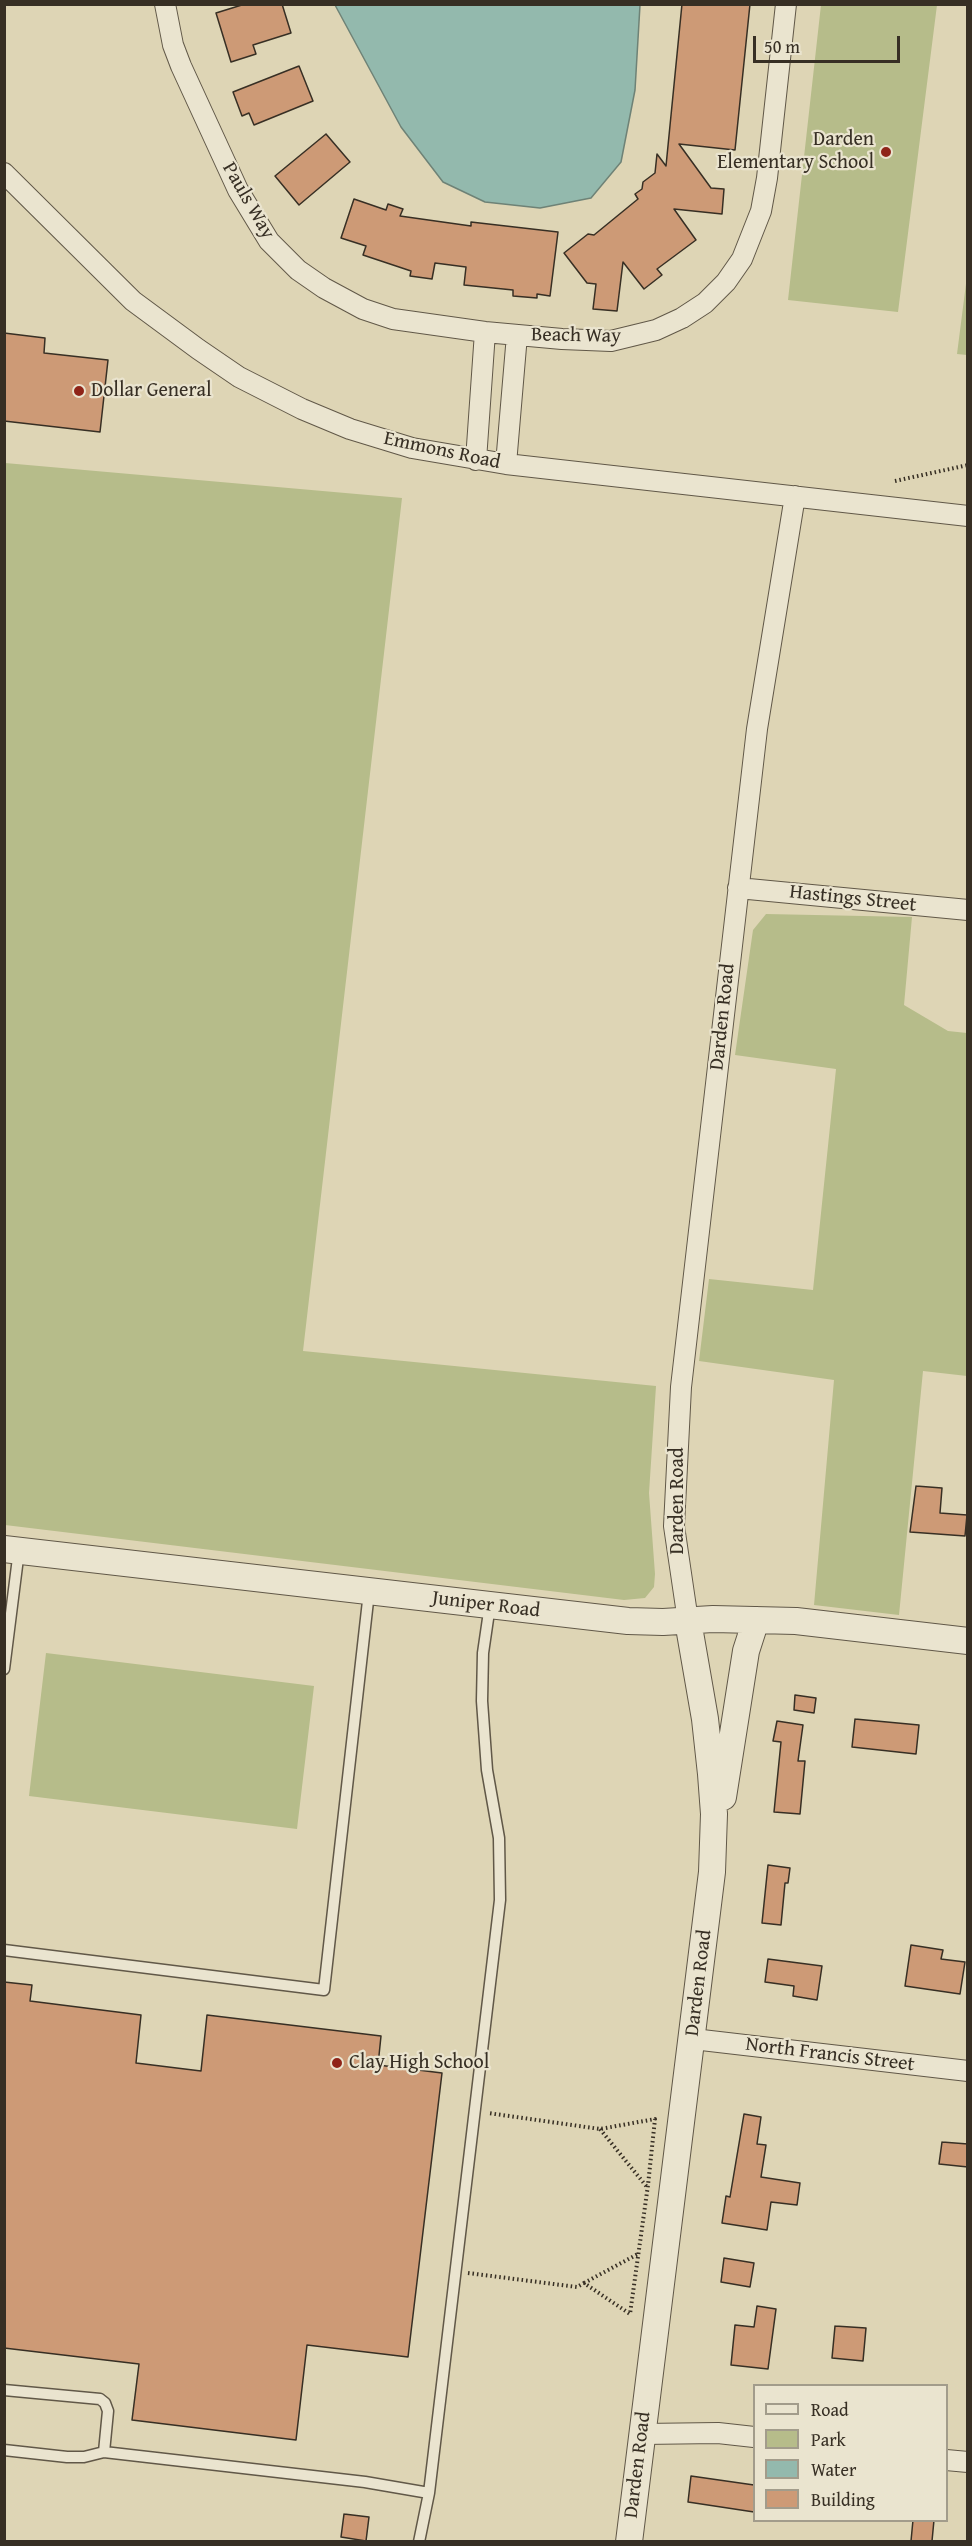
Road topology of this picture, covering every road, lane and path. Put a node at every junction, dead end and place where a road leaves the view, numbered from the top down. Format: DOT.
graph roads {
  1 [pos="165,4"];
  2 [pos="786,4"];
  3 [pos="4,173"];
  4 [pos="485,332"];
  5 [pos="518,335"];
  6 [pos="476,460"];
  7 [pos="506,464"];
  8 [pos="968,465"];
  9 [pos="895,481"];
  10 [pos="795,496"];
  11 [pos="968,516"];
  12 [pos="738,888"];
  13 [pos="968,910"];
  14 [pos="12,1550"];
  15 [pos="369,1591"];
  16 [pos="490,1605"];
  17 [pos="756,1620"];
  18 [pos="688,1621"];
  19 [pos="968,1641"];
  20 [pos="4,1669"];
  21 [pos="712,1872"];
  22 [pos="4,1950"];
  23 [pos="693,2039"];
  24 [pos="968,2071"];
  25 [pos="474,2111"];
  26 [pos="600,2128"];
  27 [pos="647,2188"];
  28 [pos="638,2254"];
  29 [pos="455,2272"];
  30 [pos="584,2283"];
  31 [pos="4,2391"];
  32 [pos="642,2434"];
  33 [pos="753,2437"];
  34 [pos="4,2450"];
  35 [pos="104,2452"];
  36 [pos="948,2460"];
  37 [pos="968,2462"];
  38 [pos="429,2493"];
  39 [pos="419,2541"];
  40 [pos="629,2541"];
  1 -- 4 [label="street, Pauls Way"];
  2 -- 5 [label="street, Beach Way"];
  3 -- 6 [label="street, Emmons Road"];
  4 -- 5 [label="street, Beach Way"];
  4 -- 6 [label="street"];
  5 -- 7 [label="street, Beach Way"];
  6 -- 7 [label="street, Emmons Road"];
  7 -- 10 [label="street, Emmons Road"];
  8 -- 9 [label="path"];
  10 -- 11 [label="street, Emmons Road"];
  10 -- 12 [label="street, Darden Road"];
  12 -- 13 [label="street, Hastings Street"];
  12 -- 18 [label="street, Darden Road"];
  14 -- 15 [label="street, Juniper Road"];
  14 -- 20 [label="lane"];
  15 -- 16 [label="street, Juniper Road"];
  15 -- 22 [label="lane"];
  16 -- 18 [label="street, Juniper Road"];
  16 -- 25 [label="lane"];
  17 -- 18 [label="street, Juniper Road"];
  17 -- 19 [label="street, Juniper Road"];
  17 -- 21 [label="street"];
  18 -- 21 [label="street, Darden Road"];
  21 -- 23 [label="street, Darden Road"];
  23 -- 24 [label="street, North Francis Street"];
  23 -- 32 [label="street, Darden Road"];
  25 -- 26 [label="path"];
  25 -- 29 [label="lane"];
  26 -- 27 [label="path"];
  26 -- 28 [label="path"];
  28 -- 30 [label="path"];
  28 -- 30 [label="path"];
  29 -- 30 [label="path"];
  29 -- 38 [label="lane"];
  31 -- 35 [label="lane"];
  32 -- 33 [label="street"];
  32 -- 40 [label="street, Darden Road"];
  34 -- 35 [label="lane"];
  35 -- 38 [label="lane"];
  36 -- 37 [label="street"];
  38 -- 39 [label="lane"];
}
